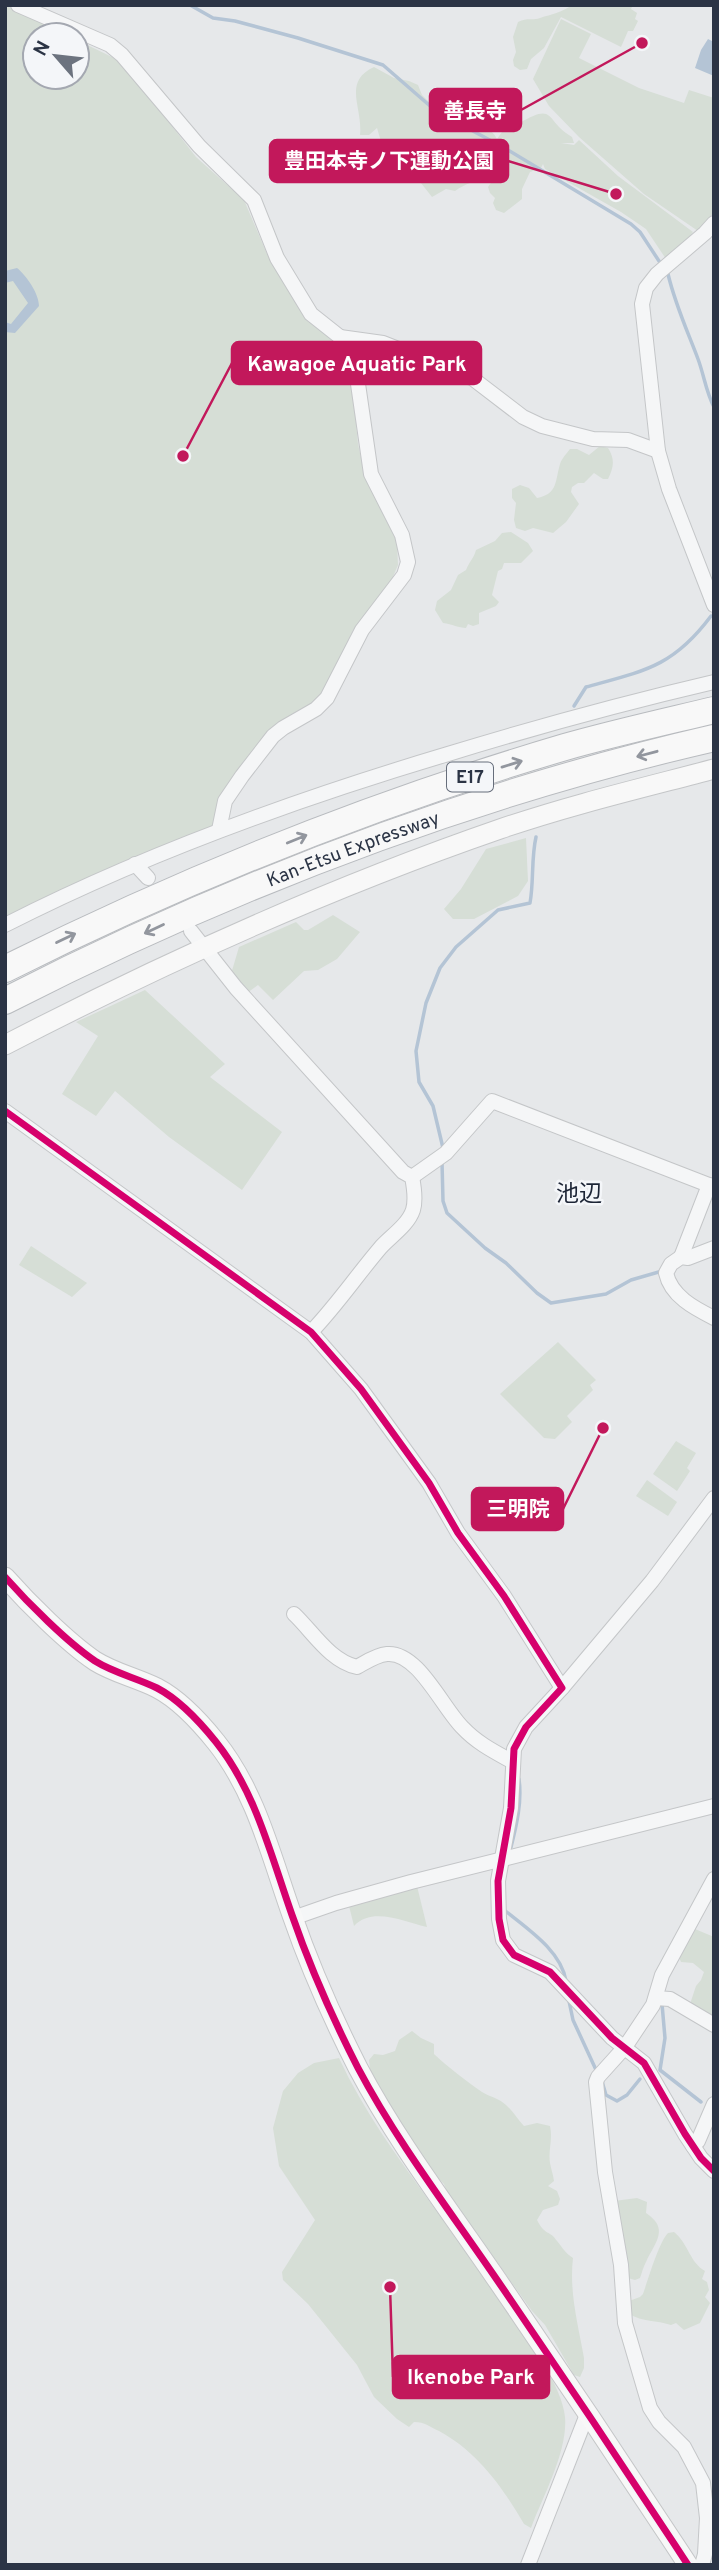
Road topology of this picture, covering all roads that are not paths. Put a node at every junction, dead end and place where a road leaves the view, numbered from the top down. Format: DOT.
graph roads {
  1 [pos="19,5"];
  2 [pos="714,223"];
  3 [pos="340,337"];
  4 [pos="657,451"];
  5 [pos="714,605"];
  6 [pos="714,682"];
  7 [pos="714,710"];
  8 [pos="714,738"];
  9 [pos="714,769"];
  10 [pos="219,830"];
  11 [pos="135,864"];
  12 [pos="148,877"];
  13 [pos="5,925"];
  14 [pos="197,939"];
  15 [pos="5,969"];
  16 [pos="5,1001"];
  17 [pos="5,1045"];
  18 [pos="5,1111"];
  19 [pos="412,1177"];
  20 [pos="711,1186"];
  21 [pos="714,1248"];
  22 [pos="681,1257"];
  23 [pos="714,1318"];
  24 [pos="312,1332"];
  25 [pos="714,1498"];
  26 [pos="5,1577"];
  27 [pos="293,1614"];
  28 [pos="562,1688"];
  29 [pos="513,1762"];
  30 [pos="714,1807"];
  31 [pos="507,1858"];
  32 [pos="714,1879"];
  33 [pos="293,1918"];
  34 [pos="656,1998"];
  35 [pos="714,2025"];
  36 [pos="625,2047"];
  37 [pos="714,2104"];
  38 [pos="694,2146"];
  39 [pos="714,2171"];
  40 [pos="588,2412"];
  41 [pos="528,2565"];
  42 [pos="688,2565"];
  43 [pos="702,2565"];
  1 -- 3 [label="street"];
  2 -- 4 [label="street"];
  3 -- 4 [label="street"];
  3 -- 10 [label="street"];
  4 -- 5 [label="street"];
  6 -- 10 [label="street"];
  15 -- 7 [label="highway, Kan-Etsu Expressway / E17, one-way"];
  8 -- 16 [label="highway, Kan-Etsu Expressway / E17, one-way"];
  9 -- 14 [label="street"];
  10 -- 11 [label="street"];
  11 -- 12 [label="street"];
  11 -- 13 [label="street"];
  14 -- 17 [label="street"];
  14 -- 19 [label="street"];
  18 -- 24 [label="street"];
  19 -- 20 [label="street"];
  19 -- 24 [label="street"];
  20 -- 22 [label="street"];
  21 -- 22 [label="street"];
  22 -- 23 [label="street"];
  24 -- 28 [label="street"];
  25 -- 28 [label="street"];
  26 -- 33 [label="street"];
  27 -- 29 [label="street"];
  28 -- 29 [label="street"];
  29 -- 31 [label="street"];
  30 -- 31 [label="street"];
  31 -- 33 [label="street"];
  31 -- 36 [label="street"];
  32 -- 34 [label="street"];
  33 -- 40 [label="street"];
  34 -- 35 [label="street"];
  34 -- 36 [label="street"];
  36 -- 38 [label="street"];
  36 -- 43 [label="street"];
  37 -- 38 [label="street"];
  38 -- 39 [label="street"];
  40 -- 41 [label="street"];
  40 -- 42 [label="street"];
}
